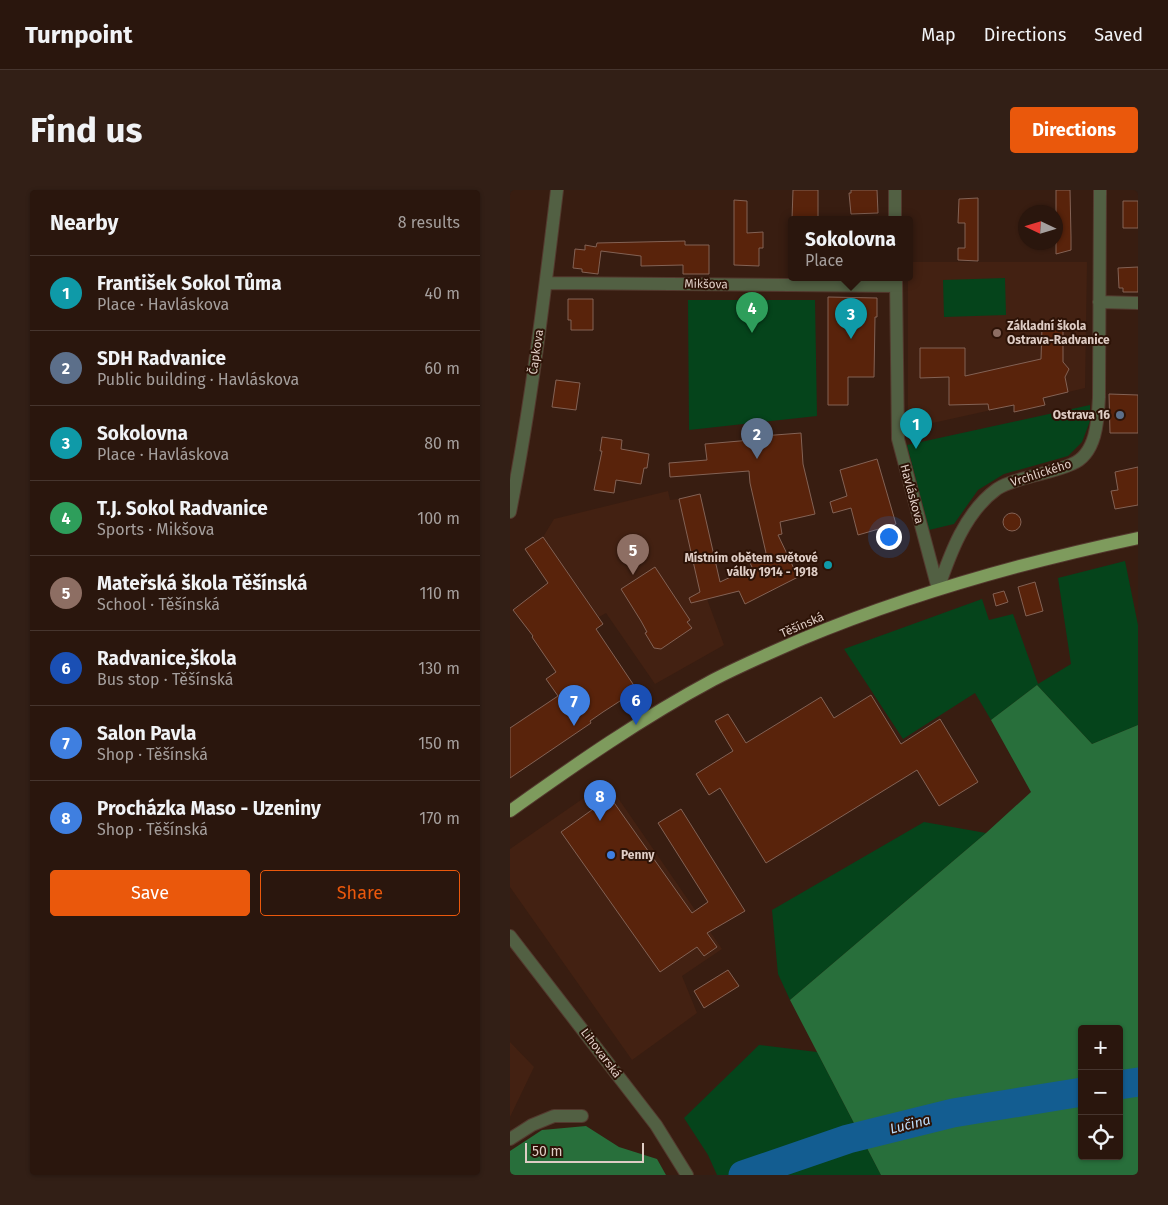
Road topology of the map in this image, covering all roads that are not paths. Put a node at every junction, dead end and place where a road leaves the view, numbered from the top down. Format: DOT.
graph roads {
  1 [pos="557,190"];
  2 [pos="895,190"];
  3 [pos="1100,190"];
  4 [pos="896,216"];
  5 [pos="896,282"];
  6 [pos="546,283"];
  7 [pos="1099,302"];
  8 [pos="1138,303"];
  9 [pos="510,512"];
  10 [pos="1138,538"];
  11 [pos="938,589"];
  12 [pos="513,807"];
  13 [pos="510,936"];
  14 [pos="582,1116"];
  15 [pos="510,1139"];
  16 [pos="687,1175"];
  1 -- 6 [label="street, Čapkova"];
  2 -- 4 [label="street"];
  3 -- 7 [label="street, Vrchlického"];
  5 -- 6 [label="street, Mikšova"];
  5 -- 11 [label="street, Havláskova"];
  6 -- 9 [label="street, Čapkova"];
  7 -- 8 [label="street"];
  7 -- 11 [label="street, Vrchlického"];
  10 -- 11 [label="main road, Těšínská"];
  11 -- 12 [label="main road, Těšínská"];
  13 -- 16 [label="street, Lihovarská"];
  14 -- 15 [label="street"];
}
